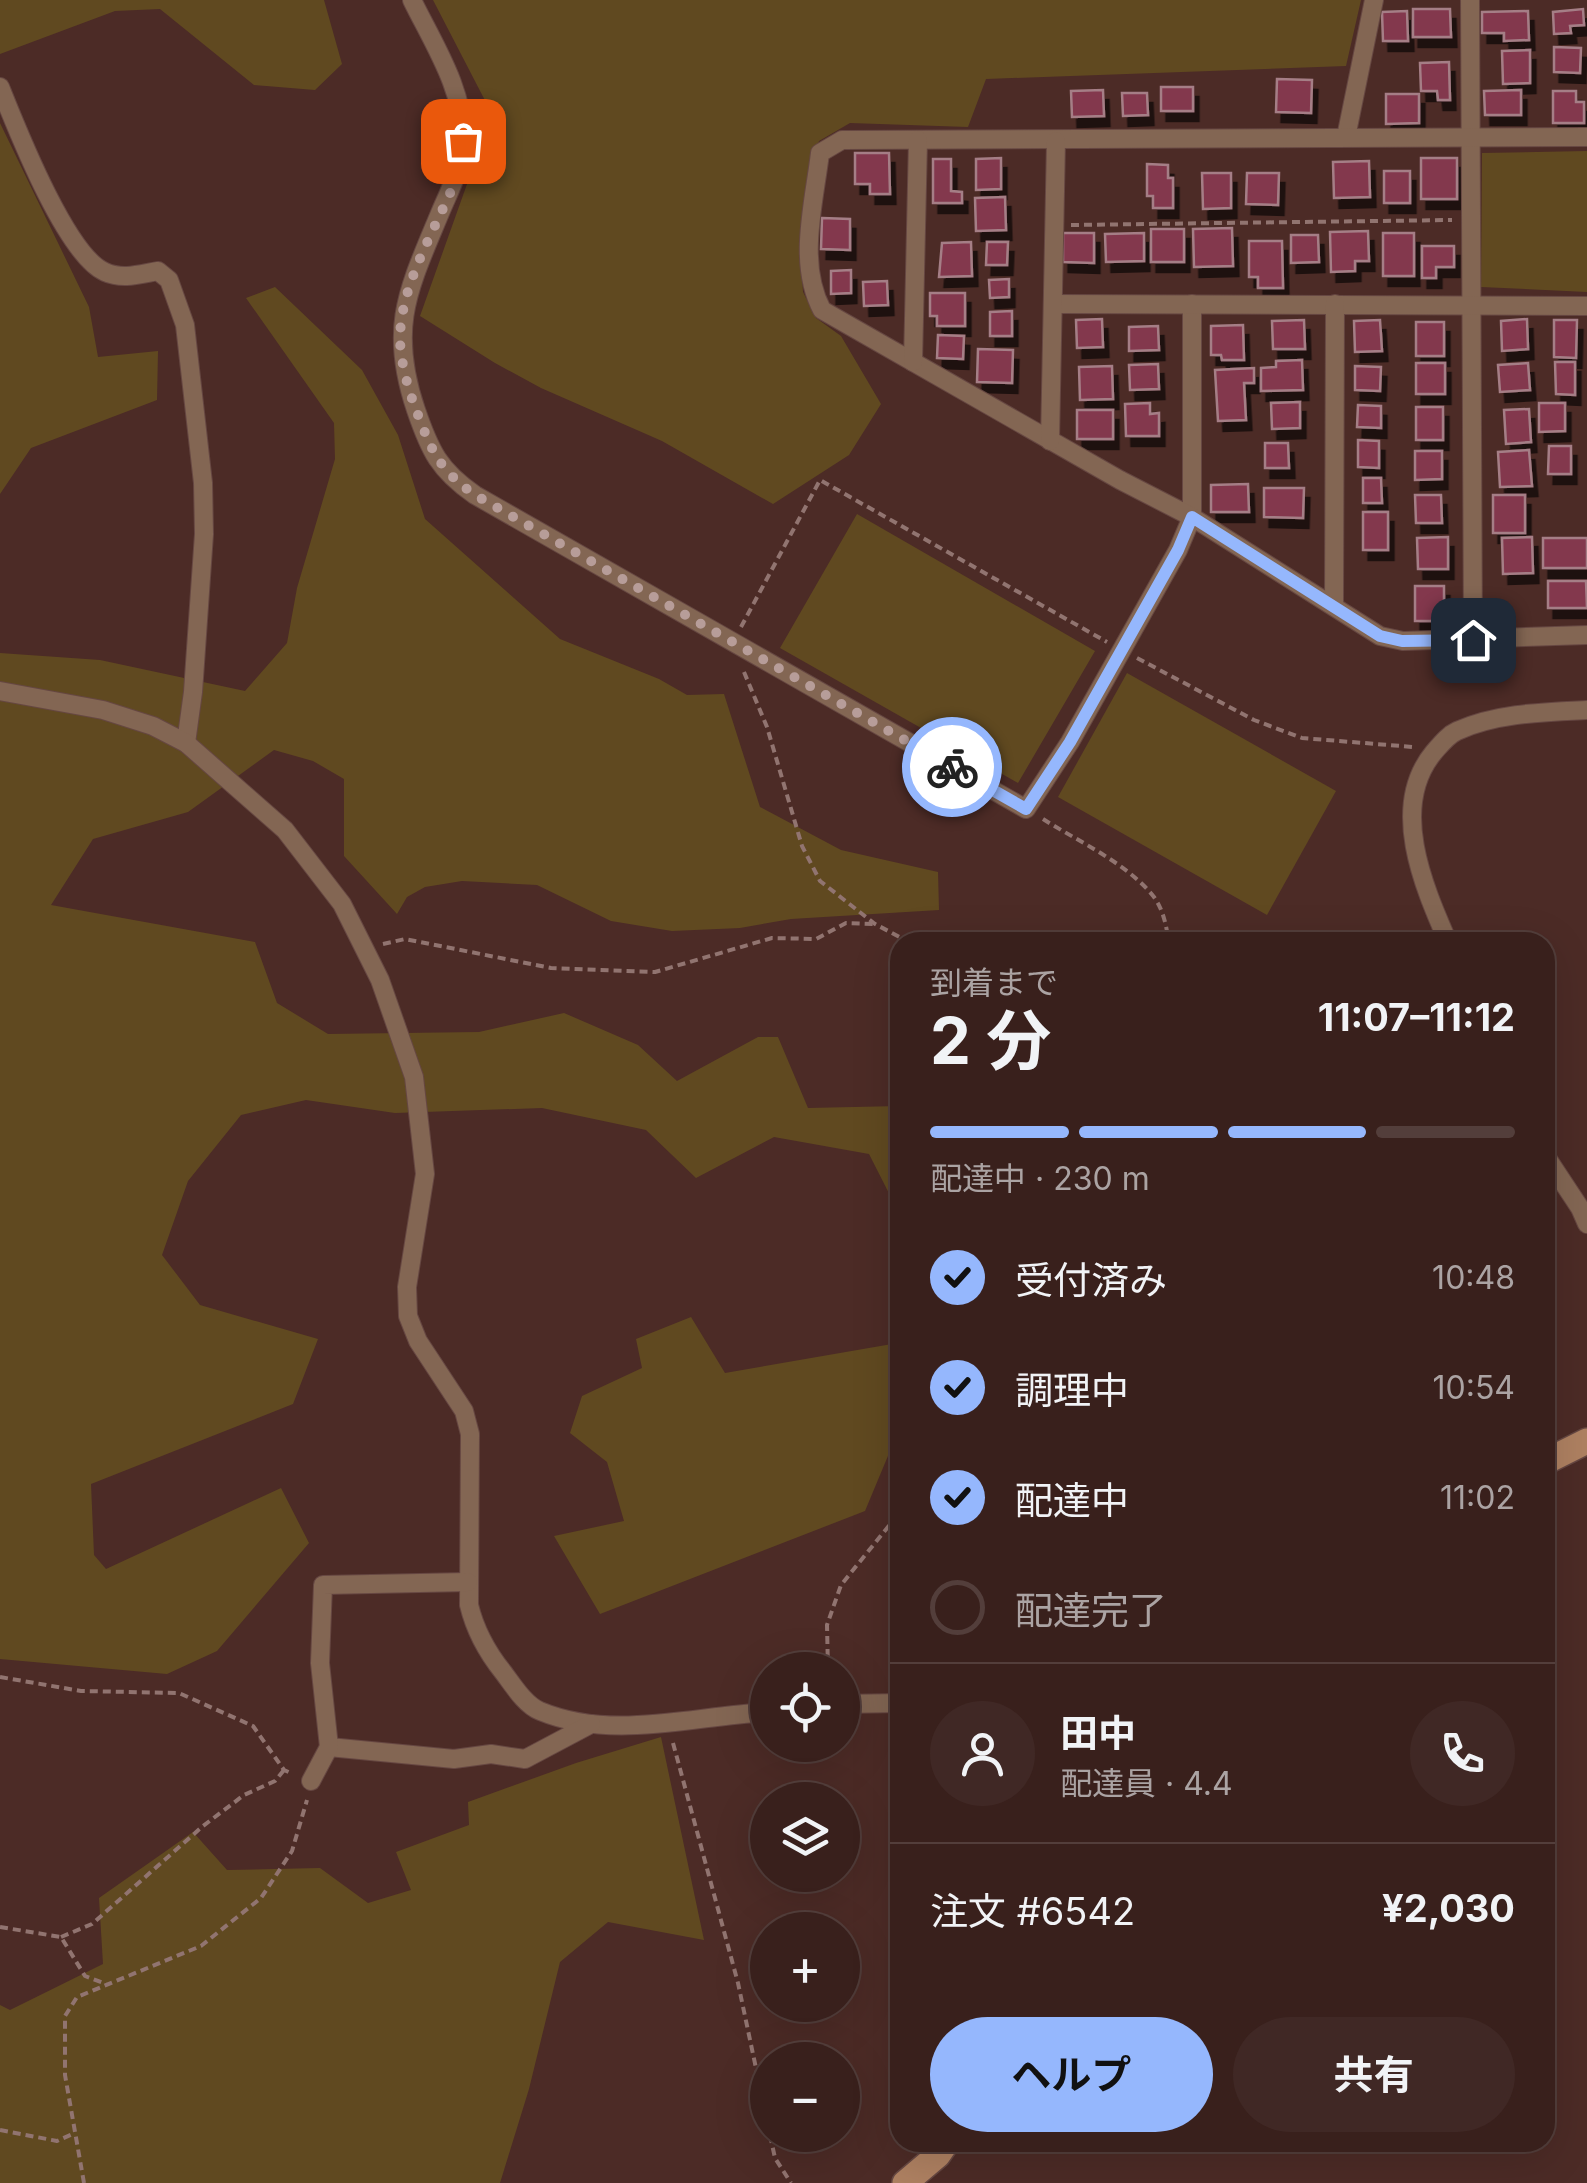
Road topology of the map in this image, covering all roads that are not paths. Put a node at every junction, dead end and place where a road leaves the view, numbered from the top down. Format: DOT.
graph roads {
  1 [pos="412,0"];
  2 [pos="1374,0"];
  3 [pos="1470,0"];
  4 [pos="0,87"];
  5 [pos="1346,136"];
  6 [pos="1472,137"];
  7 [pos="1587,137"];
  8 [pos="918,140"];
  9 [pos="1056,141"];
  10 [pos="1470,303"];
  11 [pos="1053,304"];
  12 [pos="1192,304"];
  13 [pos="1334,304"];
  14 [pos="1587,306"];
  15 [pos="913,362"];
  16 [pos="1050,441"];
  17 [pos="1192,517"];
  18 [pos="1334,606"];
  19 [pos="1587,635"];
  20 [pos="1473,640"];
  21 [pos="0,691"];
  22 [pos="1587,710"];
  23 [pos="186,743"];
  24 [pos="1443,932"];
  25 [pos="1555,1169"];
  26 [pos="1587,1224"];
  27 [pos="1587,1441"];
  28 [pos="1555,1457"];
  29 [pos="468,1582"];
  30 [pos="890,1703"];
  31 [pos="860,1704"];
  32 [pos="750,1713"];
  33 [pos="592,1724"];
  34 [pos="329,1748"];
  35 [pos="312,1782"];
  36 [pos="940,2152"];
  37 [pos="905,2183"];
  1 -- 17 [label="street"];
  2 -- 5 [label="street"];
  3 -- 6 [label="street"];
  4 -- 23 [label="street"];
  5 -- 6 [label="street"];
  5 -- 9 [label="street"];
  6 -- 7 [label="street"];
  6 -- 10 [label="street"];
  8 -- 9 [label="street"];
  8 -- 15 [label="street"];
  8 -- 15 [label="street"];
  9 -- 11 [label="street"];
  10 -- 13 [label="street"];
  10 -- 14 [label="street"];
  10 -- 20 [label="street"];
  11 -- 12 [label="street"];
  11 -- 16 [label="street"];
  12 -- 13 [label="street"];
  12 -- 17 [label="street"];
  13 -- 18 [label="street"];
  15 -- 16 [label="street"];
  16 -- 17 [label="street"];
  17 -- 18 [label="street"];
  18 -- 20 [label="street"];
  19 -- 20 [label="street"];
  21 -- 23 [label="street"];
  22 -- 24 [label="street"];
  23 -- 29 [label="street"];
  25 -- 26 [label="street"];
  27 -- 28 [label="main road"];
  29 -- 33 [label="street"];
  29 -- 34 [label="street"];
  30 -- 31 [label="street"];
  32 -- 33 [label="street"];
  33 -- 34 [label="street"];
  34 -- 35 [label="street"];
  36 -- 37 [label="main road"];
}
